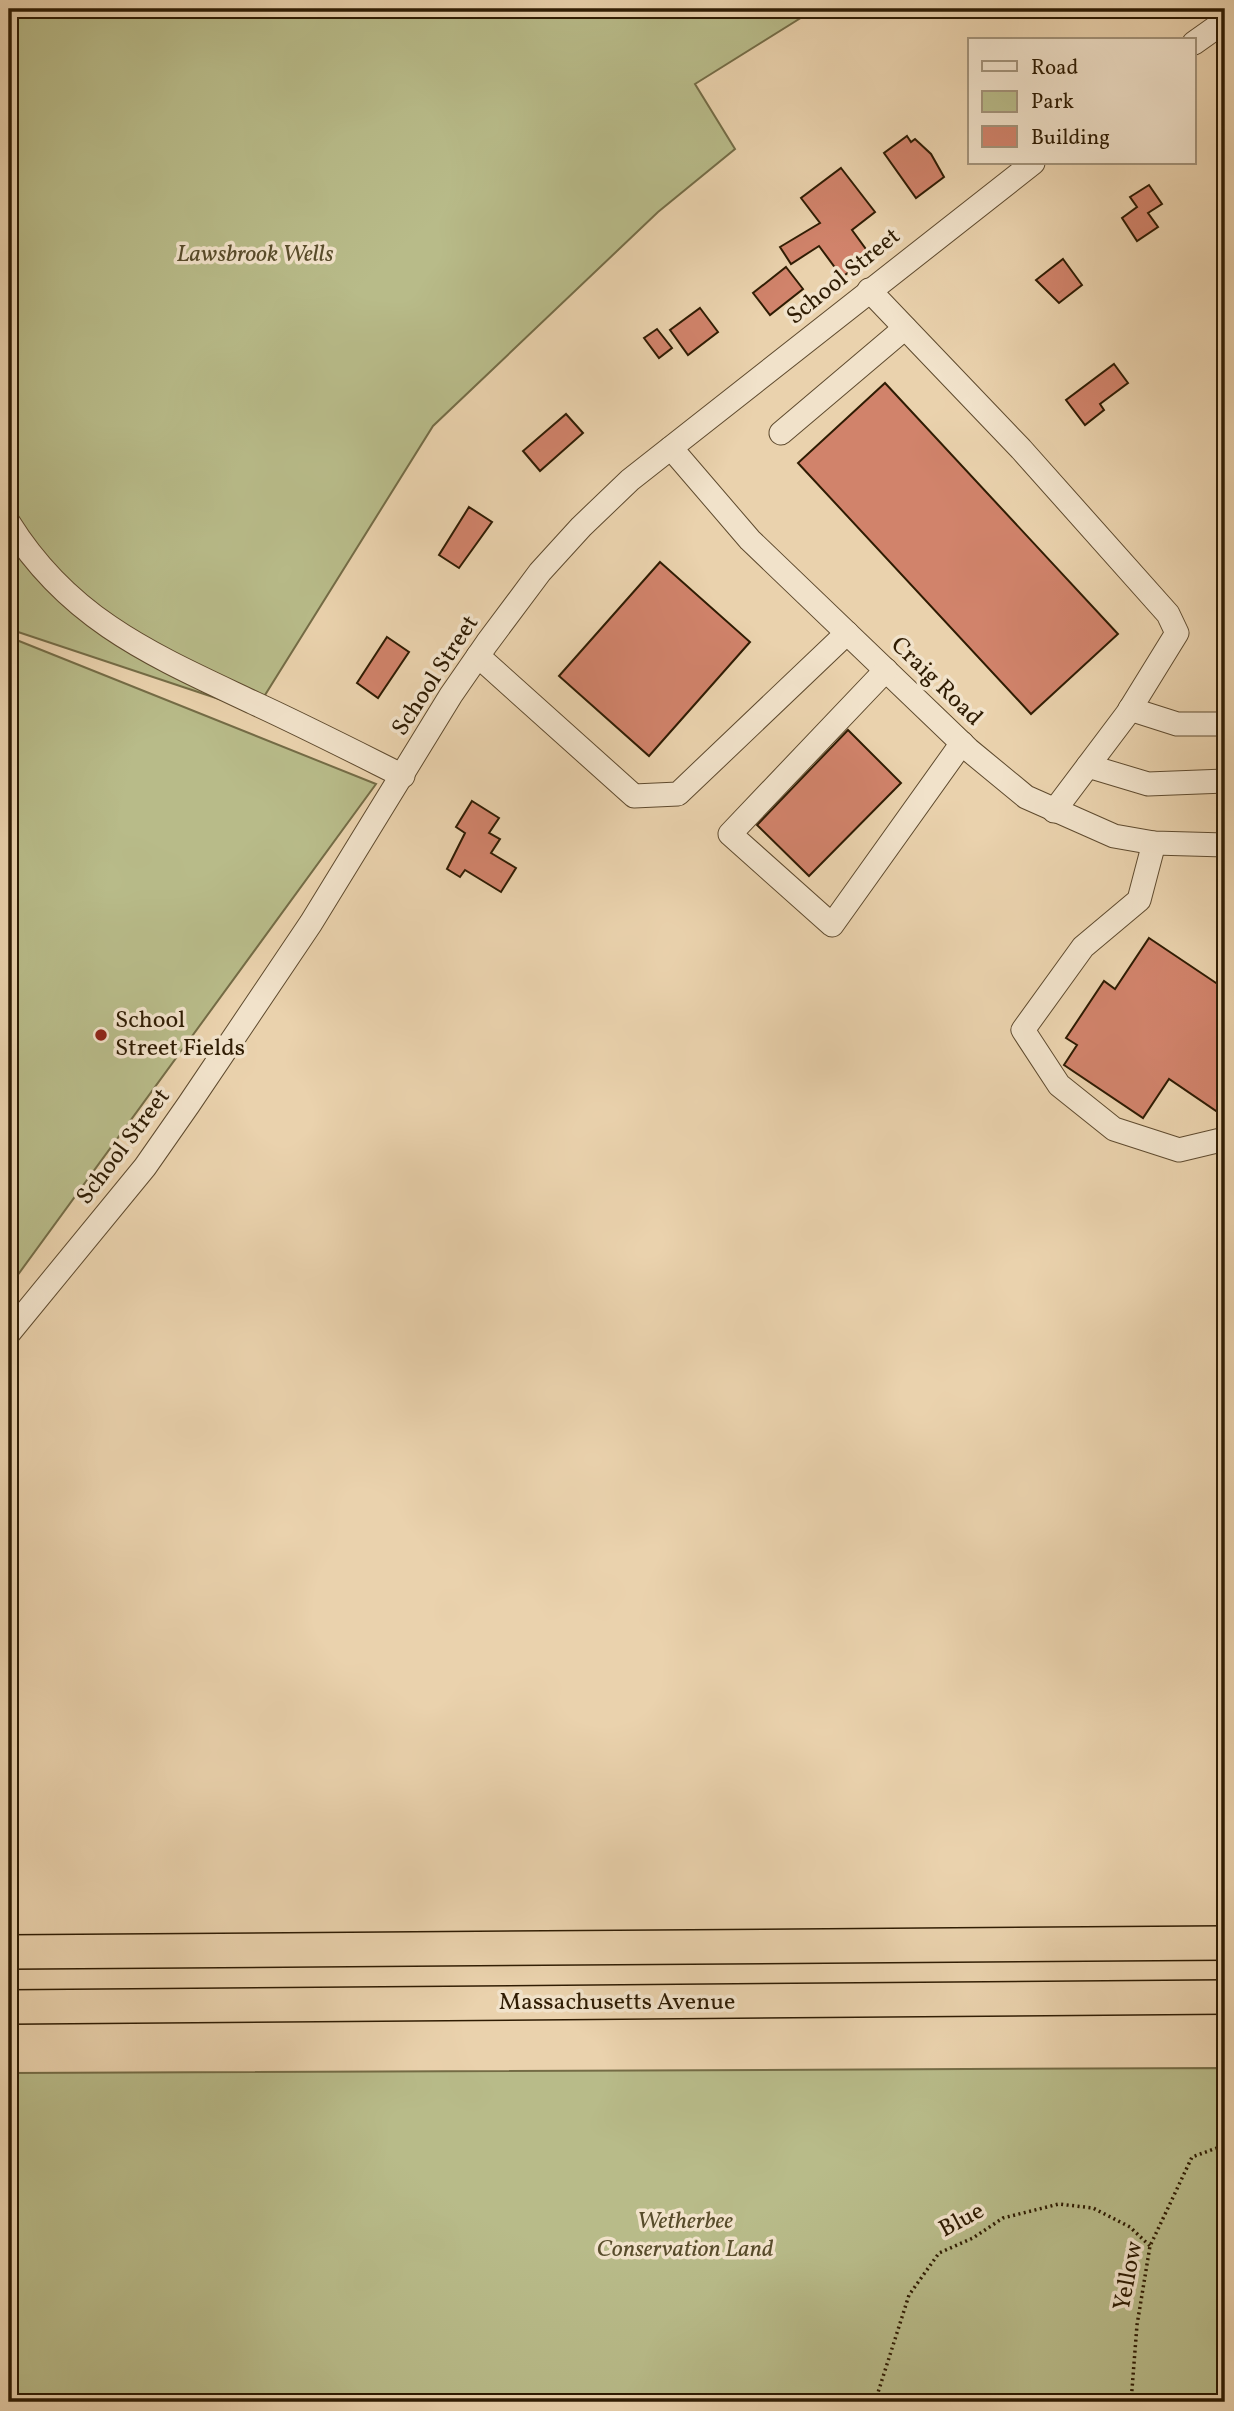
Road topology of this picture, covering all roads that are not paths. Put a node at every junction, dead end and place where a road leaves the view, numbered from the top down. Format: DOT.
graph roads {
  1 [pos="1225,21"];
  2 [pos="1196,42"];
  3 [pos="1032,164"];
  4 [pos="869,290"];
  5 [pos="905,328"];
  6 [pos="781,433"];
  7 [pos="671,447"];
  8 [pos="9,523"];
  9 [pos="847,633"];
  10 [pos="478,656"];
  11 [pos="886,670"];
  12 [pos="1130,709"];
  13 [pos="1225,724"];
  14 [pos="962,743"];
  15 [pos="1088,766"];
  16 [pos="403,776"];
  17 [pos="1225,781"];
  18 [pos="1054,811"];
  19 [pos="1154,843"];
  20 [pos="1225,845"];
  21 [pos="1225,1139"];
  22 [pos="9,1333"];
  23 [pos="1225,1943"];
  24 [pos="9,1952"];
  25 [pos="1225,1997"];
  26 [pos="9,2007"];
  1 -- 2 [label="street"];
  3 -- 4 [label="street, School Street"];
  4 -- 5 [label="street"];
  4 -- 7 [label="street, School Street"];
  5 -- 6 [label="street"];
  5 -- 12 [label="street"];
  7 -- 9 [label="street, Craig Road"];
  7 -- 10 [label="street, School Street"];
  8 -- 16 [label="street"];
  9 -- 10 [label="street"];
  9 -- 11 [label="street, Craig Road"];
  10 -- 16 [label="street, School Street"];
  11 -- 14 [label="street, Craig Road"];
  11 -- 14 [label="street"];
  12 -- 13 [label="street"];
  12 -- 15 [label="street"];
  14 -- 18 [label="street, Craig Road"];
  15 -- 17 [label="street"];
  15 -- 18 [label="street"];
  16 -- 22 [label="street, School Street"];
  18 -- 19 [label="street, Craig Road"];
  19 -- 20 [label="street, Craig Road"];
  19 -- 21 [label="street"];
  23 -- 24 [label="highway"];
  25 -- 26 [label="highway, Massachusetts Avenue"];
}
